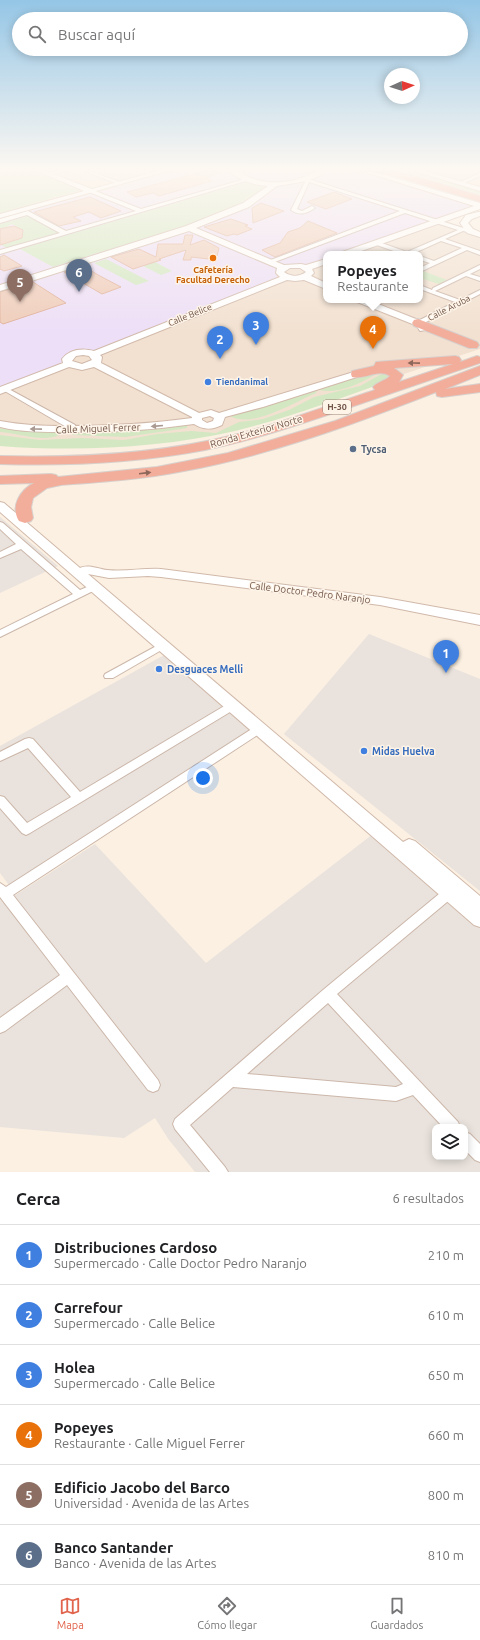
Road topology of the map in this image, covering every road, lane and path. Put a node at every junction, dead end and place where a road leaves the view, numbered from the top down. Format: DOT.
graph roads {
  1 [pos="45,223"];
  2 [pos="101,223"];
  3 [pos="202,223"];
  4 [pos="376,223"];
  5 [pos="435,223"];
  6 [pos="439,223"];
  7 [pos="464,223"];
  8 [pos="189,228"];
  9 [pos="461,230"];
  10 [pos="65,233"];
  11 [pos="477,234"];
  12 [pos="440,239"];
  13 [pos="376,243"];
  14 [pos="465,249"];
  15 [pos="1,251"];
  16 [pos="353,251"];
  17 [pos="399,251"];
  18 [pos="414,251"];
  19 [pos="480,253"];
  20 [pos="423,259"];
  21 [pos="270,262"];
  22 [pos="323,262"];
  23 [pos="434,264"];
  24 [pos="480,267"];
  25 [pos="284,268"];
  26 [pos="306,268"];
  27 [pos="423,269"];
  28 [pos="465,274"];
  29 [pos="287,277"];
  30 [pos="305,277"];
  31 [pos="480,279"];
  32 [pos="323,285"];
  33 [pos="0,288"];
  34 [pos="423,288"];
  35 [pos="435,289"];
  36 [pos="480,292"];
  37 [pos="460,302"];
  38 [pos="367,303"];
  39 [pos="420,327"];
  40 [pos="478,350"];
  41 [pos="94,359"];
  42 [pos="480,359"];
  43 [pos="69,364"];
  44 [pos="480,369"];
  45 [pos="357,374"];
  46 [pos="401,386"];
  47 [pos="480,388"];
  48 [pos="3,390"];
  49 [pos="382,409"];
  50 [pos="197,418"];
  51 [pos="0,424"];
  52 [pos="275,427"];
  53 [pos="72,430"];
  54 [pos="163,447"];
  55 [pos="0,450"];
  56 [pos="193,452"];
  57 [pos="0,460"];
  58 [pos="0,468"];
  59 [pos="107,477"];
  60 [pos="0,480"];
  61 [pos="0,497"];
  62 [pos="0,506"];
  63 [pos="25,518"];
  64 [pos="0,525"];
  65 [pos="36,533"];
  66 [pos="22,545"];
  67 [pos="0,555"];
  68 [pos="85,570"];
  69 [pos="139,572"];
  70 [pos="95,583"];
  71 [pos="111,584"];
  72 [pos="79,594"];
  73 [pos="480,620"];
  74 [pos="145,621"];
  75 [pos="0,634"];
  76 [pos="162,646"];
  77 [pos="191,661"];
  78 [pos="108,676"];
  79 [pos="221,686"];
  80 [pos="231,706"];
  81 [pos="256,719"];
  82 [pos="0,757"];
  83 [pos="318,780"];
  84 [pos="352,798"];
  85 [pos="79,799"];
  86 [pos="0,800"];
  87 [pos="376,831"];
  88 [pos="429,864"];
  89 [pos="2,891"];
  90 [pos="449,893"];
  91 [pos="480,908"];
  92 [pos="480,919"];
  93 [pos="69,976"];
  94 [pos="328,994"];
  95 [pos="0,1026"];
  96 [pos="233,1080"];
  97 [pos="154,1085"];
  98 [pos="415,1087"];
  99 [pos="450,1124"];
  100 [pos="468,1142"];
  101 [pos="480,1155"];
  102 [pos="220,1172"];
  1 -- 10 [label="street"];
  2 -- 10 [label="street"];
  3 -- 8 [label="street"];
  4 -- 21 [label="street"];
  5 -- 13 [label="street"];
  6 -- 9 [label="street"];
  7 -- 11 [label="street"];
  8 -- 21 [label="street"];
  8 -- 33 [label="street"];
  9 -- 11 [label="street"];
  9 -- 12 [label="street"];
  10 -- 15 [label="street"];
  12 -- 18 [label="street"];
  12 -- 19 [label="street"];
  13 -- 16 [label="street"];
  13 -- 17 [label="street"];
  14 -- 23 [label="street"];
  20 -- 23 [label="street"];
  21 -- 25 [label="street"];
  22 -- 26 [label="street"];
  23 -- 27 [label="street"];
  24 -- 28 [label="street"];
  25 -- 26 [label="street"];
  25 -- 29 [label="street"];
  26 -- 30 [label="street"];
  28 -- 31 [label="street"];
  28 -- 35 [label="street"];
  29 -- 30 [label="street"];
  29 -- 41 [label="street, Calle Belice"];
  30 -- 32 [label="street"];
  34 -- 37 [label="street"];
  36 -- 37 [label="street, Calle Aruba"];
  37 -- 39 [label="street, Calle Aruba"];
  38 -- 39 [label="street"];
  39 -- 40 [label="highway"];
  40 -- 45 [label="highway, one-way"];
  40 -- 46 [label="highway"];
  41 -- 43 [label="street"];
  41 -- 43 [label="street"];
  41 -- 50 [label="street"];
  42 -- 46 [label="highway, Ronda Exterior Norte / H-30"];
  43 -- 48 [label="street"];
  44 -- 49 [label="highway"];
  44 -- 56 [label="highway, Ronda Exterior Norte / H-30"];
  45 -- 50 [label="street"];
  45 -- 54 [label="highway"];
  46 -- 52 [label="highway, Ronda Exterior Norte / H-30"];
  47 -- 49 [label="highway"];
  48 -- 53 [label="street"];
  59 -- 49 [label="highway, one-way"];
  50 -- 53 [label="street, Calle Miguel Ferrer, one-way"];
  53 -- 51 [label="street, Calle Miguel Ferrer, one-way"];
  52 -- 54 [label="highway"];
  52 -- 56 [label="highway, Ronda Exterior Norte / H-30"];
  54 -- 55 [label="highway"];
  56 -- 57 [label="highway, Ronda Exterior Norte / H-30"];
  56 -- 58 [label="highway, Ronda Exterior Norte / H-30"];
  59 -- 60 [label="highway"];
  59 -- 63 [label="highway"];
  61 -- 63 [label="street"];
  62 -- 65 [label="street"];
  63 -- 65 [label="street"];
  64 -- 66 [label="street"];
  65 -- 68 [label="street"];
  65 -- 70 [label="street"];
  66 -- 67 [label="street"];
  66 -- 72 [label="street"];
  68 -- 69 [label="street"];
  68 -- 70 [label="street"];
  69 -- 71 [label="street"];
  69 -- 73 [label="street, Calle Doctor Pedro Naranjo"];
  70 -- 71 [label="street"];
  70 -- 72 [label="street"];
  70 -- 76 [label="street"];
  71 -- 74 [label="street"];
  72 -- 75 [label="street"];
  74 -- 76 [label="street"];
  74 -- 77 [label="street"];
  76 -- 77 [label="street"];
  76 -- 78 [label="street"];
  76 -- 80 [label="street"];
  77 -- 79 [label="street"];
  79 -- 80 [label="street"];
  79 -- 81 [label="street"];
  80 -- 81 [label="street"];
  80 -- 85 [label="street"];
  81 -- 83 [label="street"];
  81 -- 84 [label="street"];
  81 -- 89 [label="street"];
  82 -- 85 [label="street"];
  83 -- 84 [label="street"];
  83 -- 87 [label="street"];
  84 -- 87 [label="street"];
  84 -- 88 [label="street"];
  85 -- 86 [label="street"];
  87 -- 90 [label="street"];
  88 -- 90 [label="street"];
  88 -- 91 [label="street"];
  89 -- 93 [label="street"];
  90 -- 91 [label="street"];
  90 -- 92 [label="street"];
  90 -- 94 [label="street"];
  93 -- 95 [label="street"];
  93 -- 97 [label="street"];
  94 -- 96 [label="street"];
  94 -- 98 [label="street"];
  96 -- 98 [label="street"];
  96 -- 102 [label="street"];
  98 -- 99 [label="street"];
  100 -- 101 [label="street"];
}
